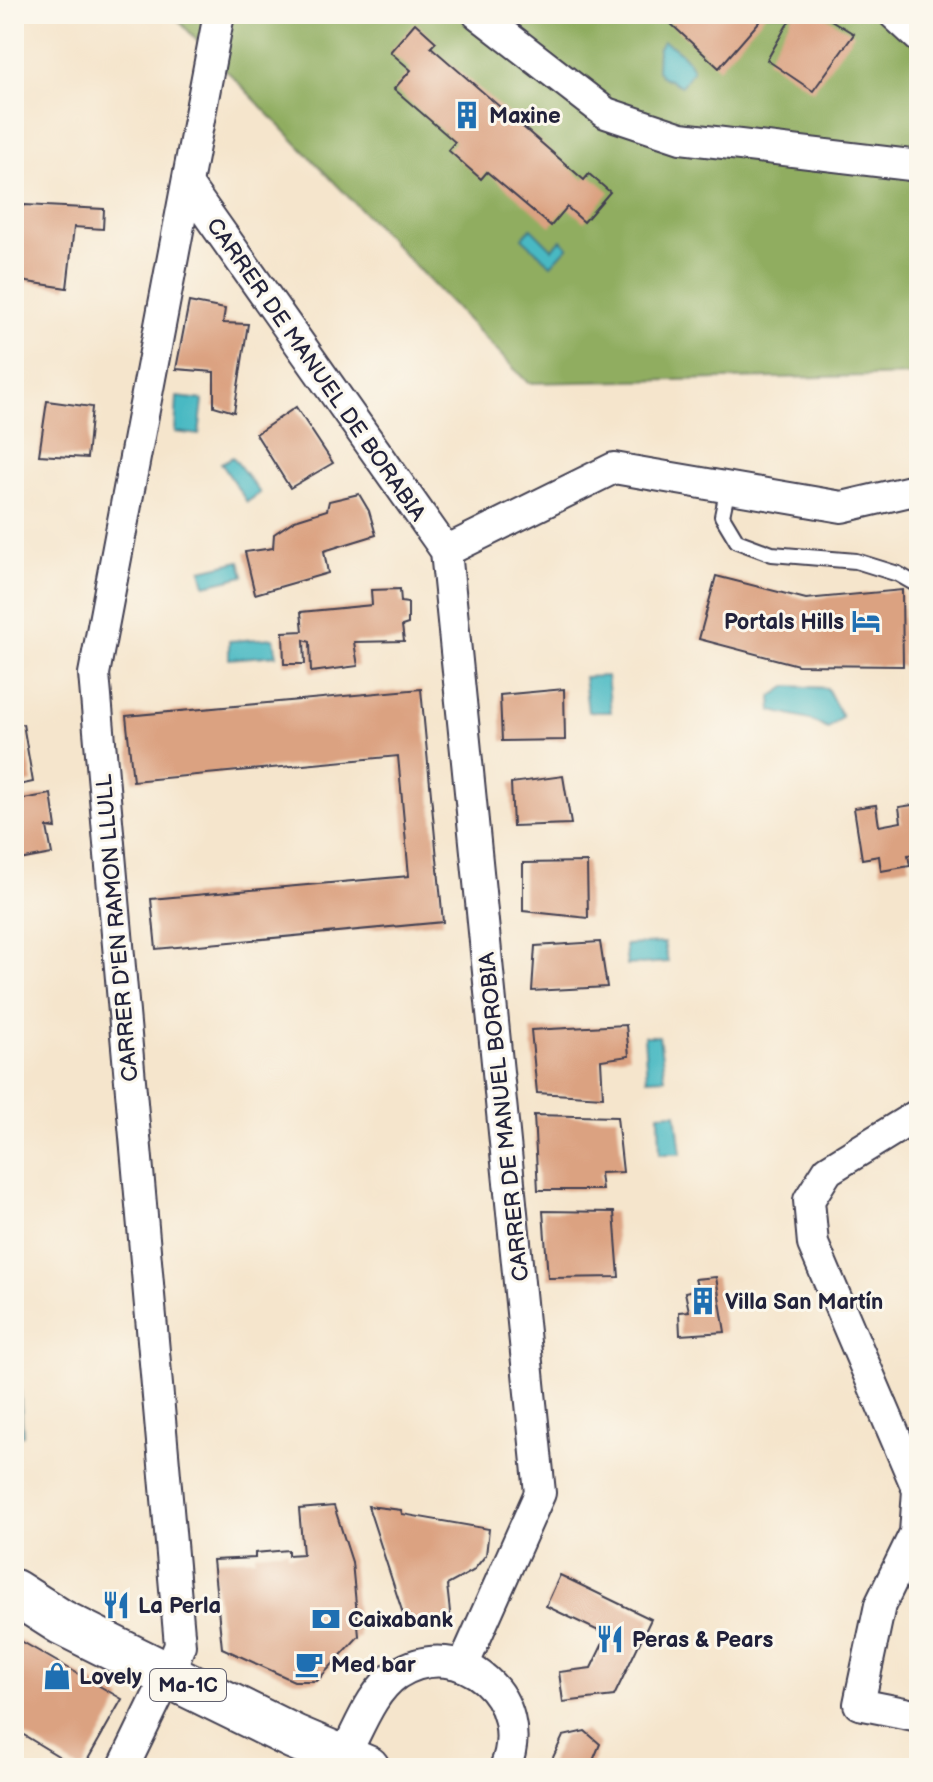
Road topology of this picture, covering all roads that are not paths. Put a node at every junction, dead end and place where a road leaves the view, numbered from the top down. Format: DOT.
graph roads {
  1 [pos="219,14"];
  2 [pos="478,14"];
  3 [pos="894,14"];
  4 [pos="919,37"];
  5 [pos="919,166"];
  6 [pos="188,186"];
  7 [pos="728,487"];
  8 [pos="919,489"];
  9 [pos="446,551"];
  10 [pos="919,586"];
  11 [pos="919,1114"];
  12 [pos="14,1592"];
  13 [pos="463,1666"];
  14 [pos="168,1675"];
  15 [pos="919,1716"];
  16 [pos="355,1762"];
  17 [pos="123,1768"];
  18 [pos="505,1768"];
  1 -- 6 [label="street, CARRER D'EN RAMON LLULL"];
  2 -- 5 [label="street"];
  3 -- 4 [label="street"];
  6 -- 9 [label="street, CARRER DE MANUEL DE BORABIA"];
  6 -- 14 [label="street, CARRER D'EN RAMON LLULL"];
  7 -- 8 [label="street"];
  7 -- 9 [label="street"];
  7 -- 10 [label="lane"];
  9 -- 13 [label="street, CARRER DE MANUEL BOROBIA"];
  11 -- 15 [label="street"];
  12 -- 14 [label="main road, Ma-1C"];
  13 -- 16 [label="street"];
  13 -- 18 [label="street"];
  14 -- 16 [label="main road, Ma-1C"];
  14 -- 17 [label="street, CARRER D'EN RAMON LLULL"];
}
